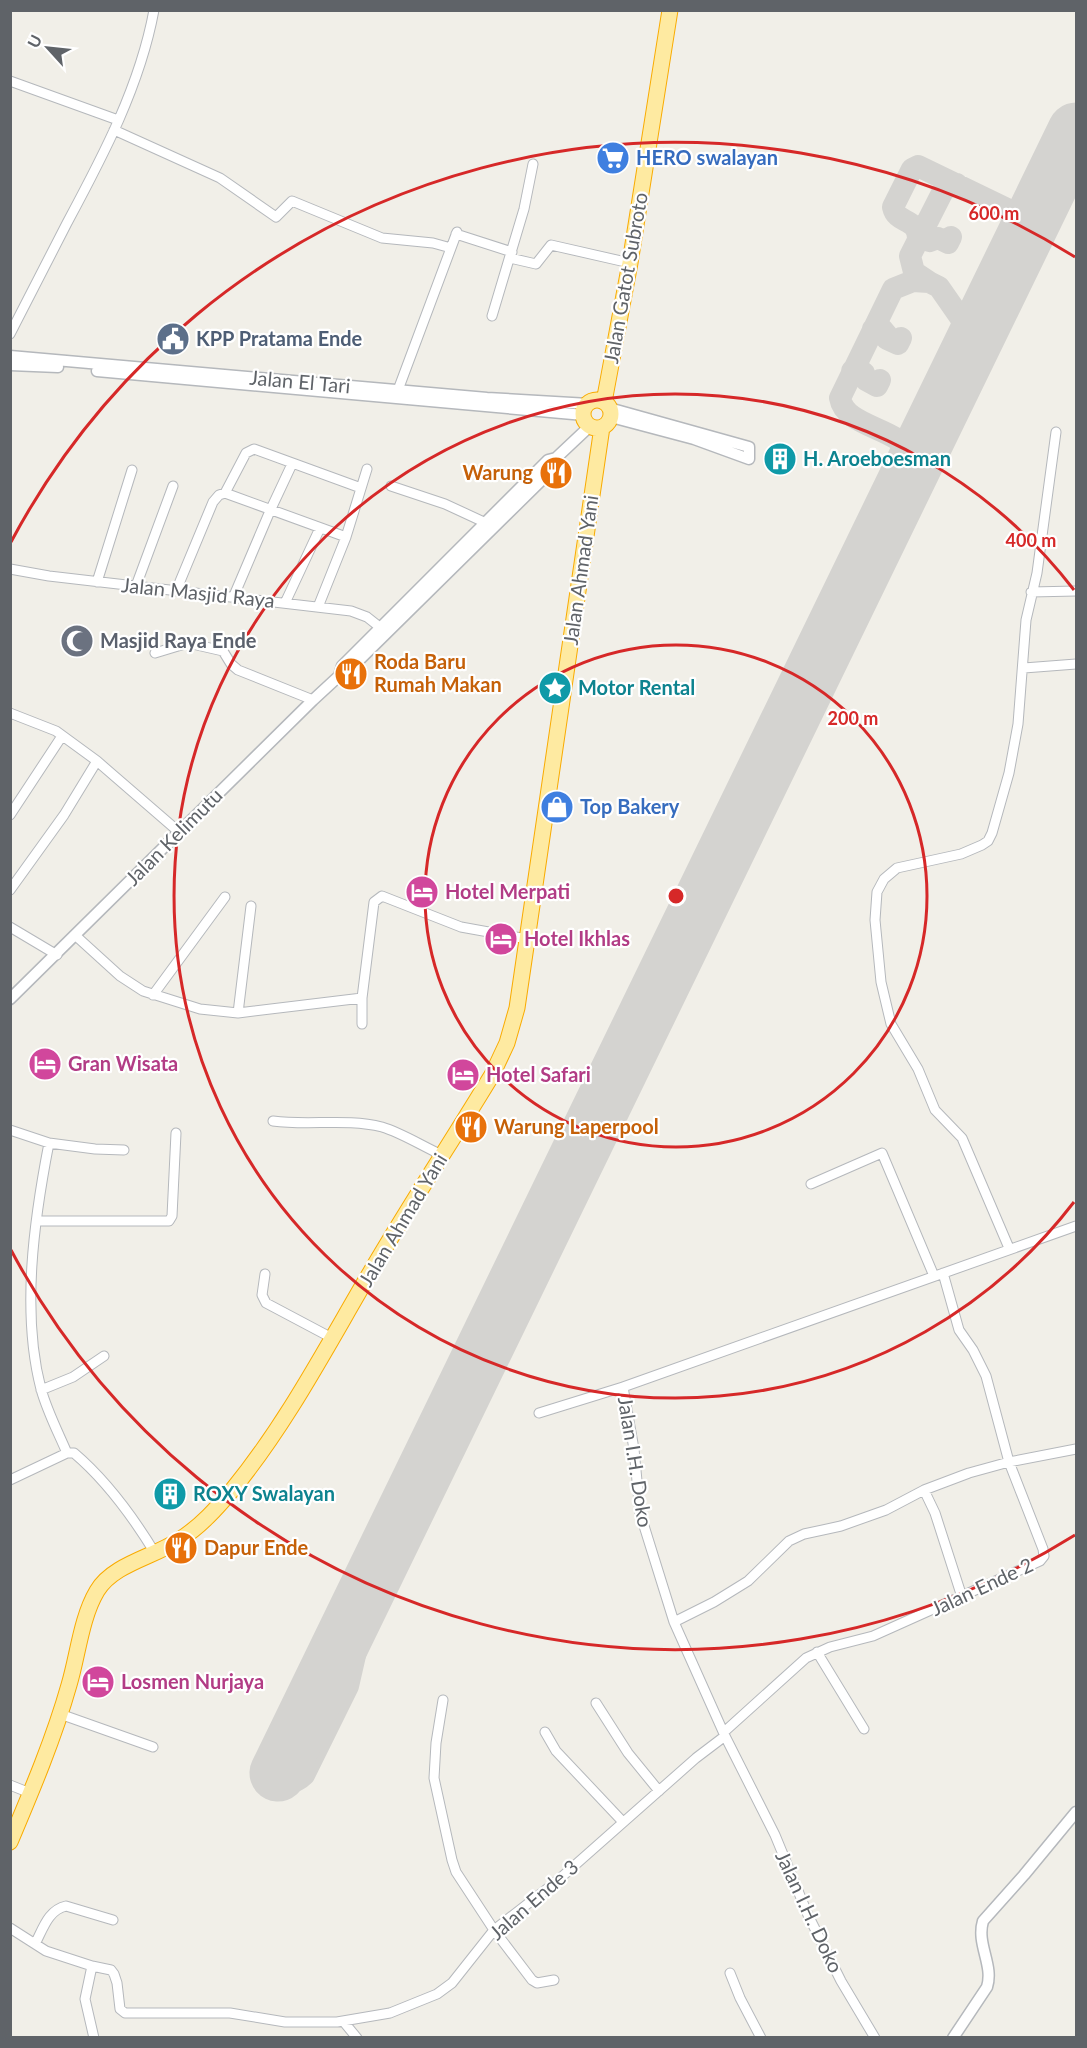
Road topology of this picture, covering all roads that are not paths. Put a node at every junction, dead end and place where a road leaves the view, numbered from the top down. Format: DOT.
graph roads {
  1 [pos="154,10"];
  2 [pos="670,10"];
  3 [pos="10,81"];
  4 [pos="118,120"];
  5 [pos="114,130"];
  6 [pos="533,164"];
  7 [pos="451,248"];
  8 [pos="511,255"];
  9 [pos="630,263"];
  10 [pos="492,316"];
  11 [pos="10,334"];
  12 [pos="10,356"];
  13 [pos="10,365"];
  14 [pos="291,385"];
  15 [pos="398,390"];
  16 [pos="598,414"];
  17 [pos="657,424"];
  18 [pos="1056,432"];
  19 [pos="556,458"];
  20 [pos="292,464"];
  21 [pos="367,469"];
  22 [pos="132,470"];
  23 [pos="173,486"];
  24 [pos="391,486"];
  25 [pos="361,488"];
  26 [pos="225,493"];
  27 [pos="270,511"];
  28 [pos="486,523"];
  29 [pos="320,528"];
  30 [pos="346,537"];
  31 [pos="10,569"];
  32 [pos="97,582"];
  33 [pos="136,586"];
  34 [pos="176,591"];
  35 [pos="1077,591"];
  36 [pos="1031,592"];
  37 [pos="233,598"];
  38 [pos="285,603"];
  39 [pos="318,607"];
  40 [pos="384,630"];
  41 [pos="155,652"];
  42 [pos="1077,664"];
  43 [pos="1024,668"];
  44 [pos="313,700"];
  45 [pos="12,716"];
  46 [pos="62,736"];
  47 [pos="97,761"];
  48 [pos="10,815"];
  49 [pos="179,832"];
  50 [pos="10,890"];
  51 [pos="225,897"];
  52 [pos="251,906"];
  53 [pos="10,927"];
  54 [pos="76,936"];
  55 [pos="527,939"];
  56 [pos="57,955"];
  57 [pos="153,995"];
  58 [pos="362,998"];
  59 [pos="10,999"];
  60 [pos="238,1013"];
  61 [pos="362,1024"];
  62 [pos="273,1121"];
  63 [pos="10,1130"];
  64 [pos="176,1133"];
  65 [pos="49,1143"];
  66 [pos="124,1150"];
  67 [pos="442,1155"];
  68 [pos="812,1184"];
  69 [pos="37,1221"];
  70 [pos="1077,1226"];
  71 [pos="1009,1248"];
  72 [pos="265,1274"];
  73 [pos="939,1274"];
  74 [pos="332,1338"];
  75 [pos="104,1356"];
  76 [pos="623,1387"];
  77 [pos="41,1390"];
  78 [pos="540,1413"];
  79 [pos="1077,1449"];
  80 [pos="67,1453"];
  81 [pos="1009,1461"];
  82 [pos="10,1480"];
  83 [pos="924,1490"];
  84 [pos="155,1553"];
  85 [pos="962,1597"];
  86 [pos="674,1622"];
  87 [pos="817,1652"];
  88 [pos="443,1700"];
  89 [pos="596,1703"];
  90 [pos="60,1714"];
  91 [pos="864,1729"];
  92 [pos="545,1732"];
  93 [pos="725,1734"];
  94 [pos="153,1747"];
  95 [pos="10,1785"];
  96 [pos="659,1791"];
  97 [pos="30,1793"];
  98 [pos="1077,1812"];
  99 [pos="623,1822"];
  100 [pos="10,1842"];
  101 [pos="113,1920"];
  102 [pos="10,1928"];
  103 [pos="494,1930"];
  104 [pos="35,1944"];
  105 [pos="92,1966"];
  106 [pos="730,1973"];
  107 [pos="554,1980"];
  108 [pos="343,2021"];
  109 [pos="94,2037"];
  110 [pos="357,2037"];
  111 [pos="762,2037"];
  112 [pos="875,2037"];
  113 [pos="953,2037"];
  1 -- 4 [label="street"];
  2 -- 9 [label="highway, Jalan Gatot Subroto"];
  3 -- 4 [label="street"];
  4 -- 5 [label="street"];
  5 -- 7 [label="street"];
  5 -- 11 [label="street"];
  6 -- 8 [label="street"];
  7 -- 8 [label="street"];
  7 -- 15 [label="street"];
  8 -- 9 [label="street"];
  8 -- 10 [label="street"];
  9 -- 16 [label="highway, Jalan Gatot Subroto"];
  12 -- 14 [label="street, Jalan El Tari"];
  13 -- 14 [label="street, Jalan El Tari"];
  14 -- 15 [label="street, Jalan El Tari"];
  14 -- 16 [label="street, Jalan El Tari"];
  15 -- 16 [label="street, Jalan El Tari"];
  16 -- 17 [label="street"];
  16 -- 19 [label="street"];
  16 -- 55 [label="highway, Jalan Ahmad Yani"];
  17 -- 17 [label="street"];
  18 -- 36 [label="street"];
  19 -- 28 [label="street"];
  19 -- 40 [label="street"];
  20 -- 25 [label="street"];
  20 -- 26 [label="street"];
  20 -- 27 [label="street"];
  21 -- 25 [label="street"];
  22 -- 32 [label="street"];
  23 -- 33 [label="street"];
  24 -- 28 [label="street"];
  25 -- 30 [label="street"];
  26 -- 27 [label="street"];
  26 -- 34 [label="street"];
  27 -- 29 [label="street"];
  27 -- 37 [label="street"];
  28 -- 40 [label="street"];
  29 -- 30 [label="street"];
  29 -- 38 [label="street"];
  30 -- 39 [label="street"];
  31 -- 32 [label="street, Jalan Masjid Raya"];
  32 -- 33 [label="street, Jalan Masjid Raya"];
  33 -- 34 [label="street, Jalan Masjid Raya"];
  34 -- 37 [label="street, Jalan Masjid Raya"];
  35 -- 36 [label="street"];
  36 -- 43 [label="street"];
  37 -- 38 [label="street, Jalan Masjid Raya"];
  38 -- 39 [label="street, Jalan Masjid Raya"];
  39 -- 40 [label="street, Jalan Masjid Raya"];
  40 -- 44 [label="street, Jalan Kelimutu"];
  41 -- 44 [label="street"];
  42 -- 43 [label="street"];
  43 -- 71 [label="street"];
  44 -- 49 [label="street, Jalan Kelimutu"];
  45 -- 46 [label="street"];
  46 -- 47 [label="street"];
  46 -- 48 [label="street"];
  47 -- 49 [label="street"];
  47 -- 50 [label="street"];
  49 -- 54 [label="street, Jalan Kelimutu"];
  51 -- 57 [label="street"];
  52 -- 60 [label="street"];
  53 -- 56 [label="street"];
  54 -- 56 [label="street, Jalan Kelimutu"];
  54 -- 57 [label="street"];
  55 -- 58 [label="street"];
  55 -- 67 [label="highway, Jalan Ahmad Yani"];
  56 -- 59 [label="street, Jalan Kelimutu"];
  57 -- 60 [label="street"];
  58 -- 60 [label="street"];
  58 -- 61 [label="street"];
  62 -- 67 [label="street"];
  63 -- 65 [label="street"];
  64 -- 69 [label="street"];
  65 -- 66 [label="street"];
  65 -- 69 [label="street"];
  67 -- 74 [label="highway, Jalan Ahmad Yani"];
  68 -- 73 [label="street, Jalan Ende 2"];
  69 -- 77 [label="street"];
  70 -- 71 [label="street, Jalan I.H. Doko"];
  71 -- 73 [label="street, Jalan I.H. Doko"];
  72 -- 74 [label="street"];
  73 -- 76 [label="street, Jalan I.H. Doko"];
  73 -- 81 [label="street, Jalan Ende 2"];
  74 -- 84 [label="highway, Jalan Ahmad Yani"];
  75 -- 77 [label="street"];
  76 -- 78 [label="street"];
  76 -- 86 [label="street, Jalan I.H. Doko"];
  77 -- 80 [label="street"];
  79 -- 81 [label="street"];
  80 -- 82 [label="street"];
  80 -- 84 [label="street"];
  81 -- 83 [label="street"];
  81 -- 85 [label="street, Jalan Ende 2"];
  83 -- 85 [label="street"];
  83 -- 86 [label="street"];
  84 -- 90 [label="highway, Jalan Ahmad Yani"];
  85 -- 87 [label="street, Jalan Ende 2"];
  86 -- 93 [label="street, Jalan I.H. Doko"];
  87 -- 91 [label="street"];
  87 -- 93 [label="street, Jalan Ende 2"];
  88 -- 103 [label="street"];
  89 -- 96 [label="street"];
  90 -- 94 [label="street"];
  90 -- 97 [label="highway, Jalan Ahmad Yani"];
  92 -- 99 [label="street"];
  93 -- 96 [label="street, Jalan Ende 3"];
  93 -- 112 [label="street, Jalan I.H. Doko"];
  95 -- 97 [label="street"];
  96 -- 99 [label="street, Jalan Ende 3"];
  97 -- 100 [label="highway, Jalan Ahmad Yani"];
  98 -- 113 [label="street"];
  99 -- 103 [label="street, Jalan Ende 3"];
  101 -- 104 [label="street"];
  102 -- 104 [label="street, Jalan Ende 3"];
  103 -- 107 [label="street"];
  103 -- 108 [label="street, Jalan Ende 3"];
  104 -- 105 [label="street, Jalan Ende 3"];
  105 -- 108 [label="street, Jalan Ende 3"];
  105 -- 109 [label="street"];
  106 -- 111 [label="street"];
  108 -- 110 [label="street"];
}
